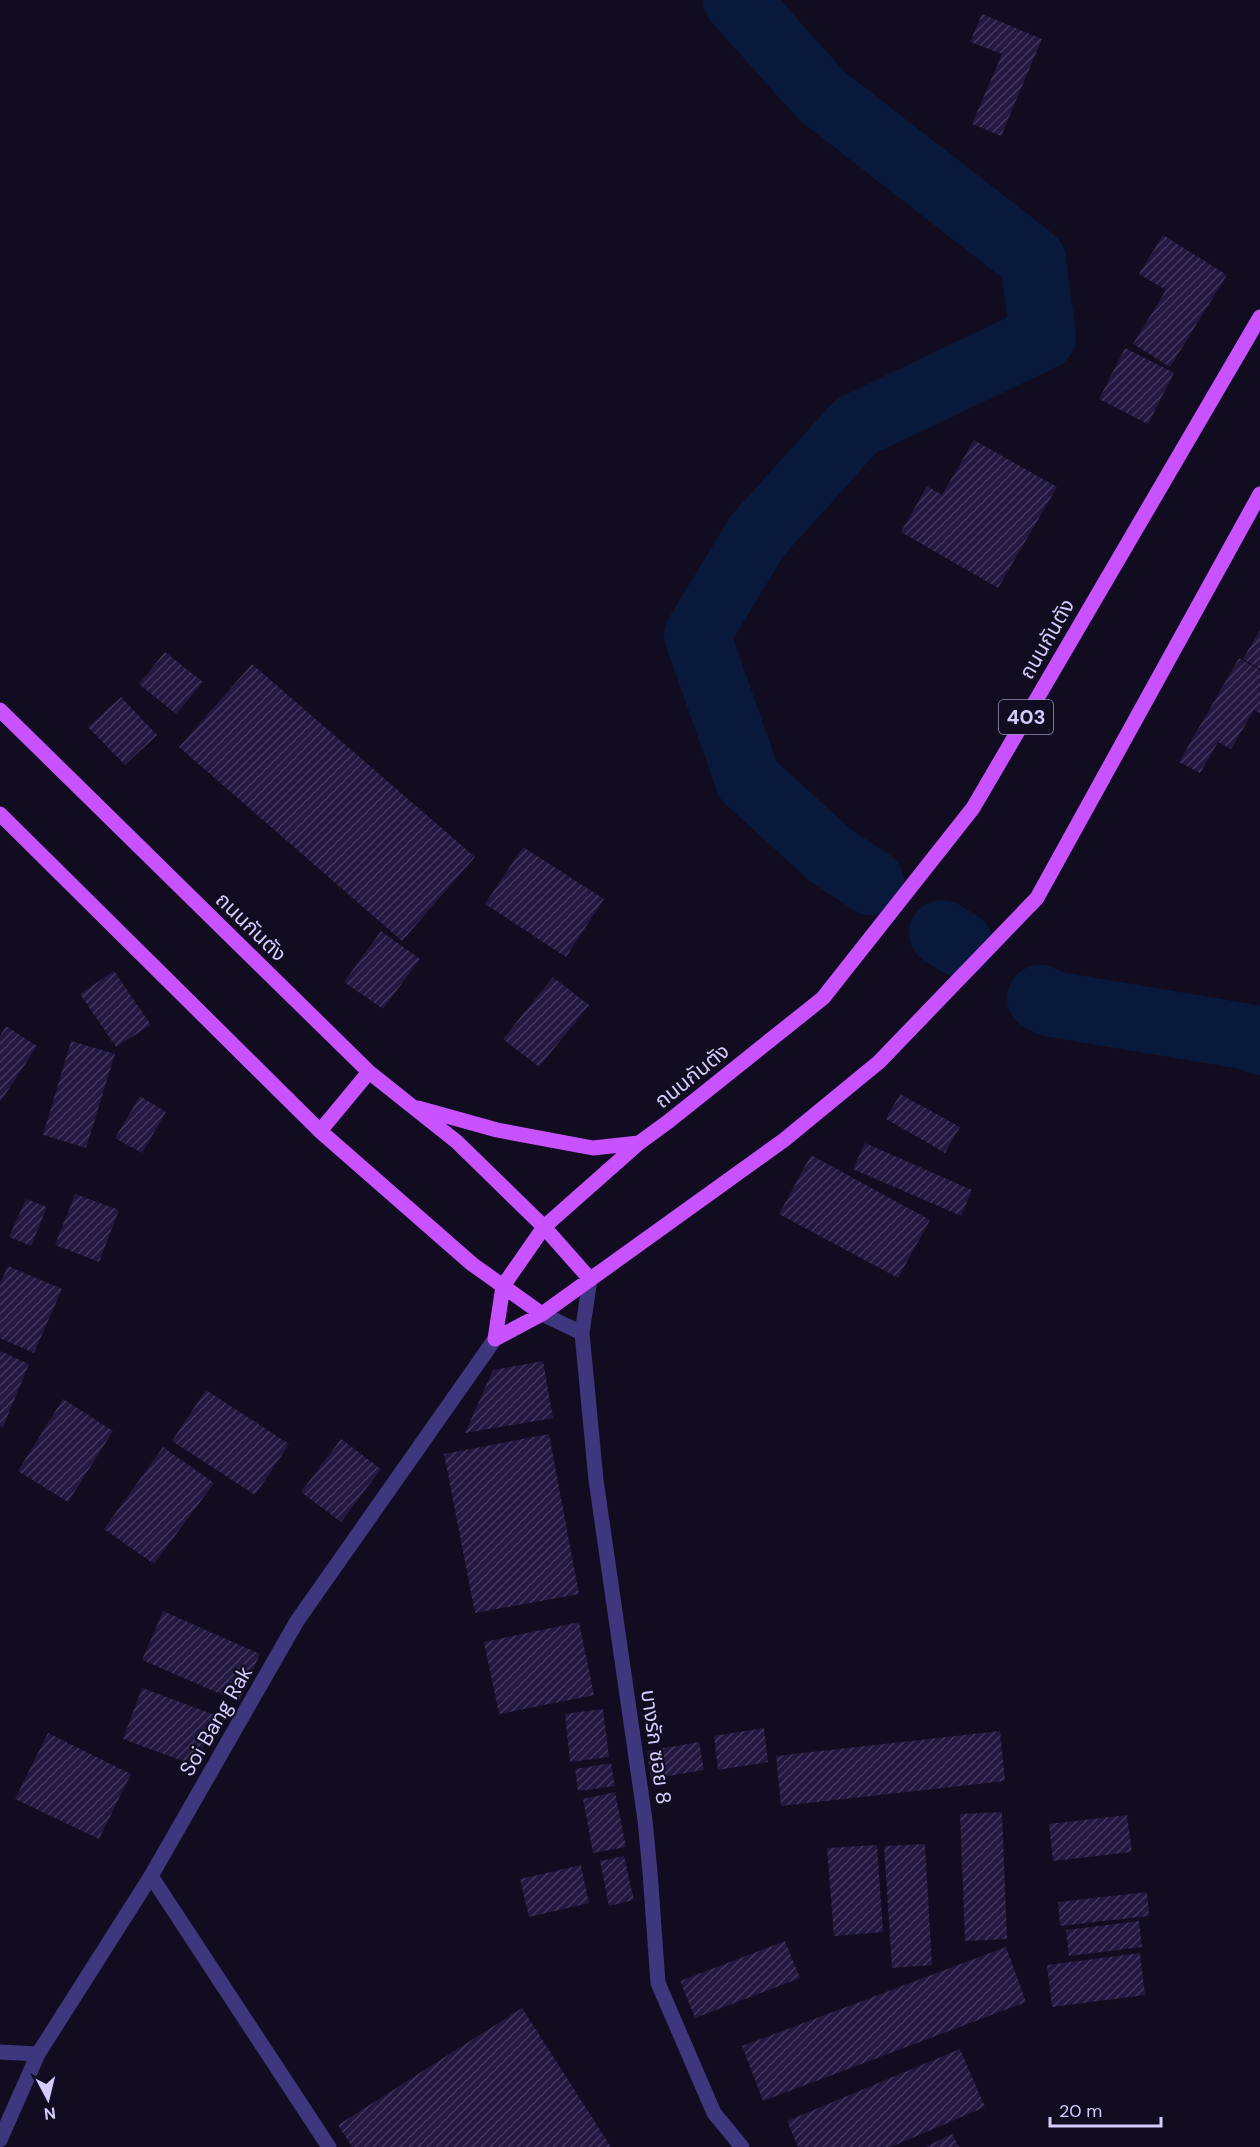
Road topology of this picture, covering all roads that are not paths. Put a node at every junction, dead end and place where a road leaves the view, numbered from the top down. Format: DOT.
graph roads {
  1 [pos="1260,317"];
  2 [pos="1260,494"];
  3 [pos="0,711"];
  4 [pos="0,814"];
  5 [pos="369,1072"];
  6 [pos="412,1107"];
  7 [pos="320,1131"];
  8 [pos="639,1143"];
  9 [pos="544,1227"];
  10 [pos="591,1279"];
  11 [pos="503,1286"];
  12 [pos="542,1314"];
  13 [pos="582,1333"];
  14 [pos="495,1339"];
  15 [pos="151,1876"];
  16 [pos="0,2052"];
  17 [pos="38,2054"];
  18 [pos="0,2140"];
  19 [pos="329,2147"];
  20 [pos="742,2147"];
  1 -- 8 [label="main road, ถนนกันตัง / 403"];
  2 -- 10 [label="main road"];
  3 -- 5 [label="main road, ถนนกันตัง"];
  4 -- 7 [label="main road"];
  5 -- 6 [label="main road, ถนนกันตัง"];
  5 -- 7 [label="main road"];
  6 -- 8 [label="main road"];
  6 -- 9 [label="main road, ถนนกันตัง"];
  7 -- 11 [label="main road"];
  8 -- 9 [label="main road, ถนนกันตัง"];
  9 -- 10 [label="main road"];
  9 -- 11 [label="main road"];
  10 -- 12 [label="main road"];
  10 -- 13 [label="street, บางรัก ซอย 8"];
  11 -- 12 [label="main road"];
  11 -- 14 [label="main road"];
  12 -- 13 [label="street"];
  12 -- 14 [label="main road"];
  13 -- 20 [label="street, บางรัก ซอย 8"];
  14 -- 15 [label="street, Soi Bang Rak"];
  15 -- 17 [label="street, Soi Bang Rak"];
  15 -- 19 [label="street"];
  16 -- 17 [label="street"];
  17 -- 18 [label="street, Soi Bang Rak"];
}
